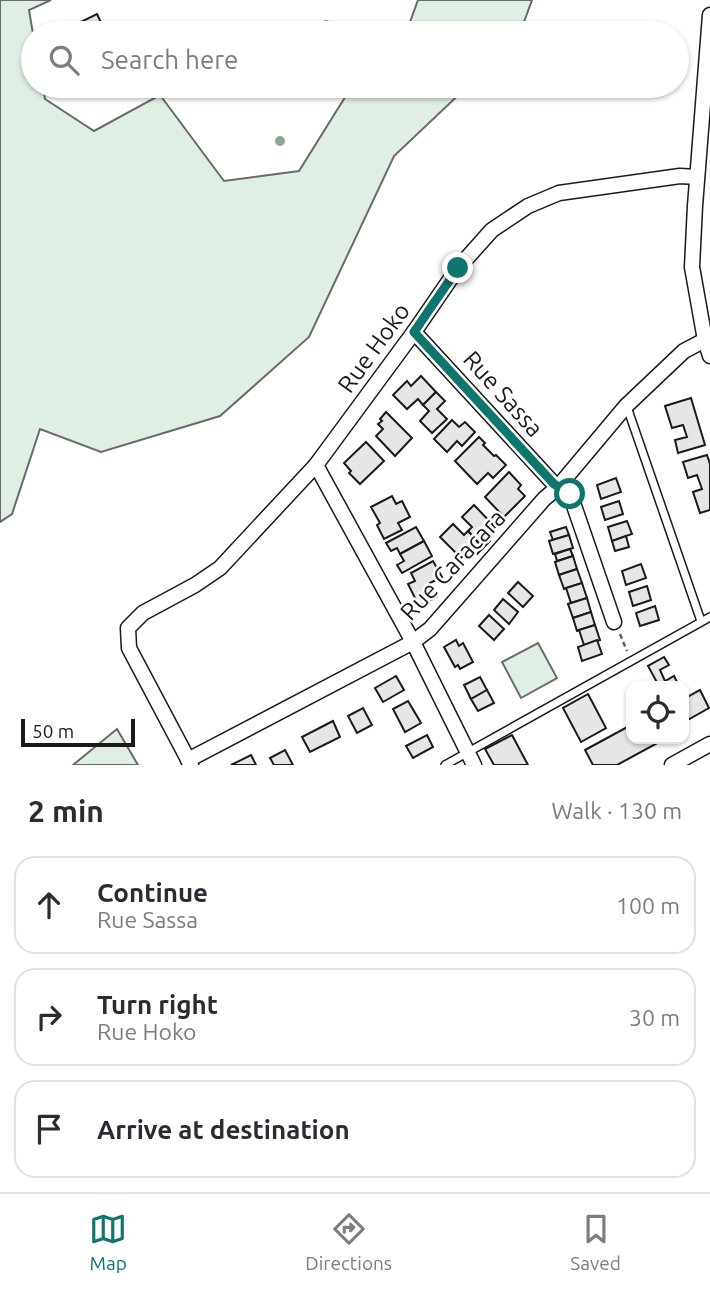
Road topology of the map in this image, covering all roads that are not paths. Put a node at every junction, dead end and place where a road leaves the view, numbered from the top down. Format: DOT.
graph roads {
  1 [pos="710,15"];
  2 [pos="697,177"];
  3 [pos="414,332"];
  4 [pos="705,340"];
  5 [pos="710,356"];
  6 [pos="626,406"];
  7 [pos="316,466"];
  8 [pos="558,487"];
  9 [pos="710,617"];
  10 [pos="701,621"];
  11 [pos="614,622"];
  12 [pos="413,642"];
  13 [pos="710,744"];
  14 [pos="470,759"];
  15 [pos="189,762"];
  16 [pos="445,765"];
  17 [pos="672,765"];
  1 -- 2 [label="street"];
  2 -- 3 [label="street, Rue Hoko"];
  2 -- 4 [label="street"];
  3 -- 7 [label="street, Rue Hoko"];
  3 -- 8 [label="street, Rue Sassa"];
  4 -- 5 [label="street"];
  4 -- 6 [label="street, Rue Caracara"];
  6 -- 8 [label="street, Rue Caracara"];
  6 -- 10 [label="lane"];
  7 -- 12 [label="street"];
  7 -- 15 [label="street, Rue Hoko"];
  8 -- 11 [label="street, Rue Sassa"];
  8 -- 12 [label="street, Rue Caracara"];
  9 -- 10 [label="lane"];
  10 -- 14 [label="lane"];
  12 -- 14 [label="street"];
  12 -- 15 [label="street, Rue Caracara"];
  13 -- 17 [label="street"];
  14 -- 16 [label="lane"];
}
